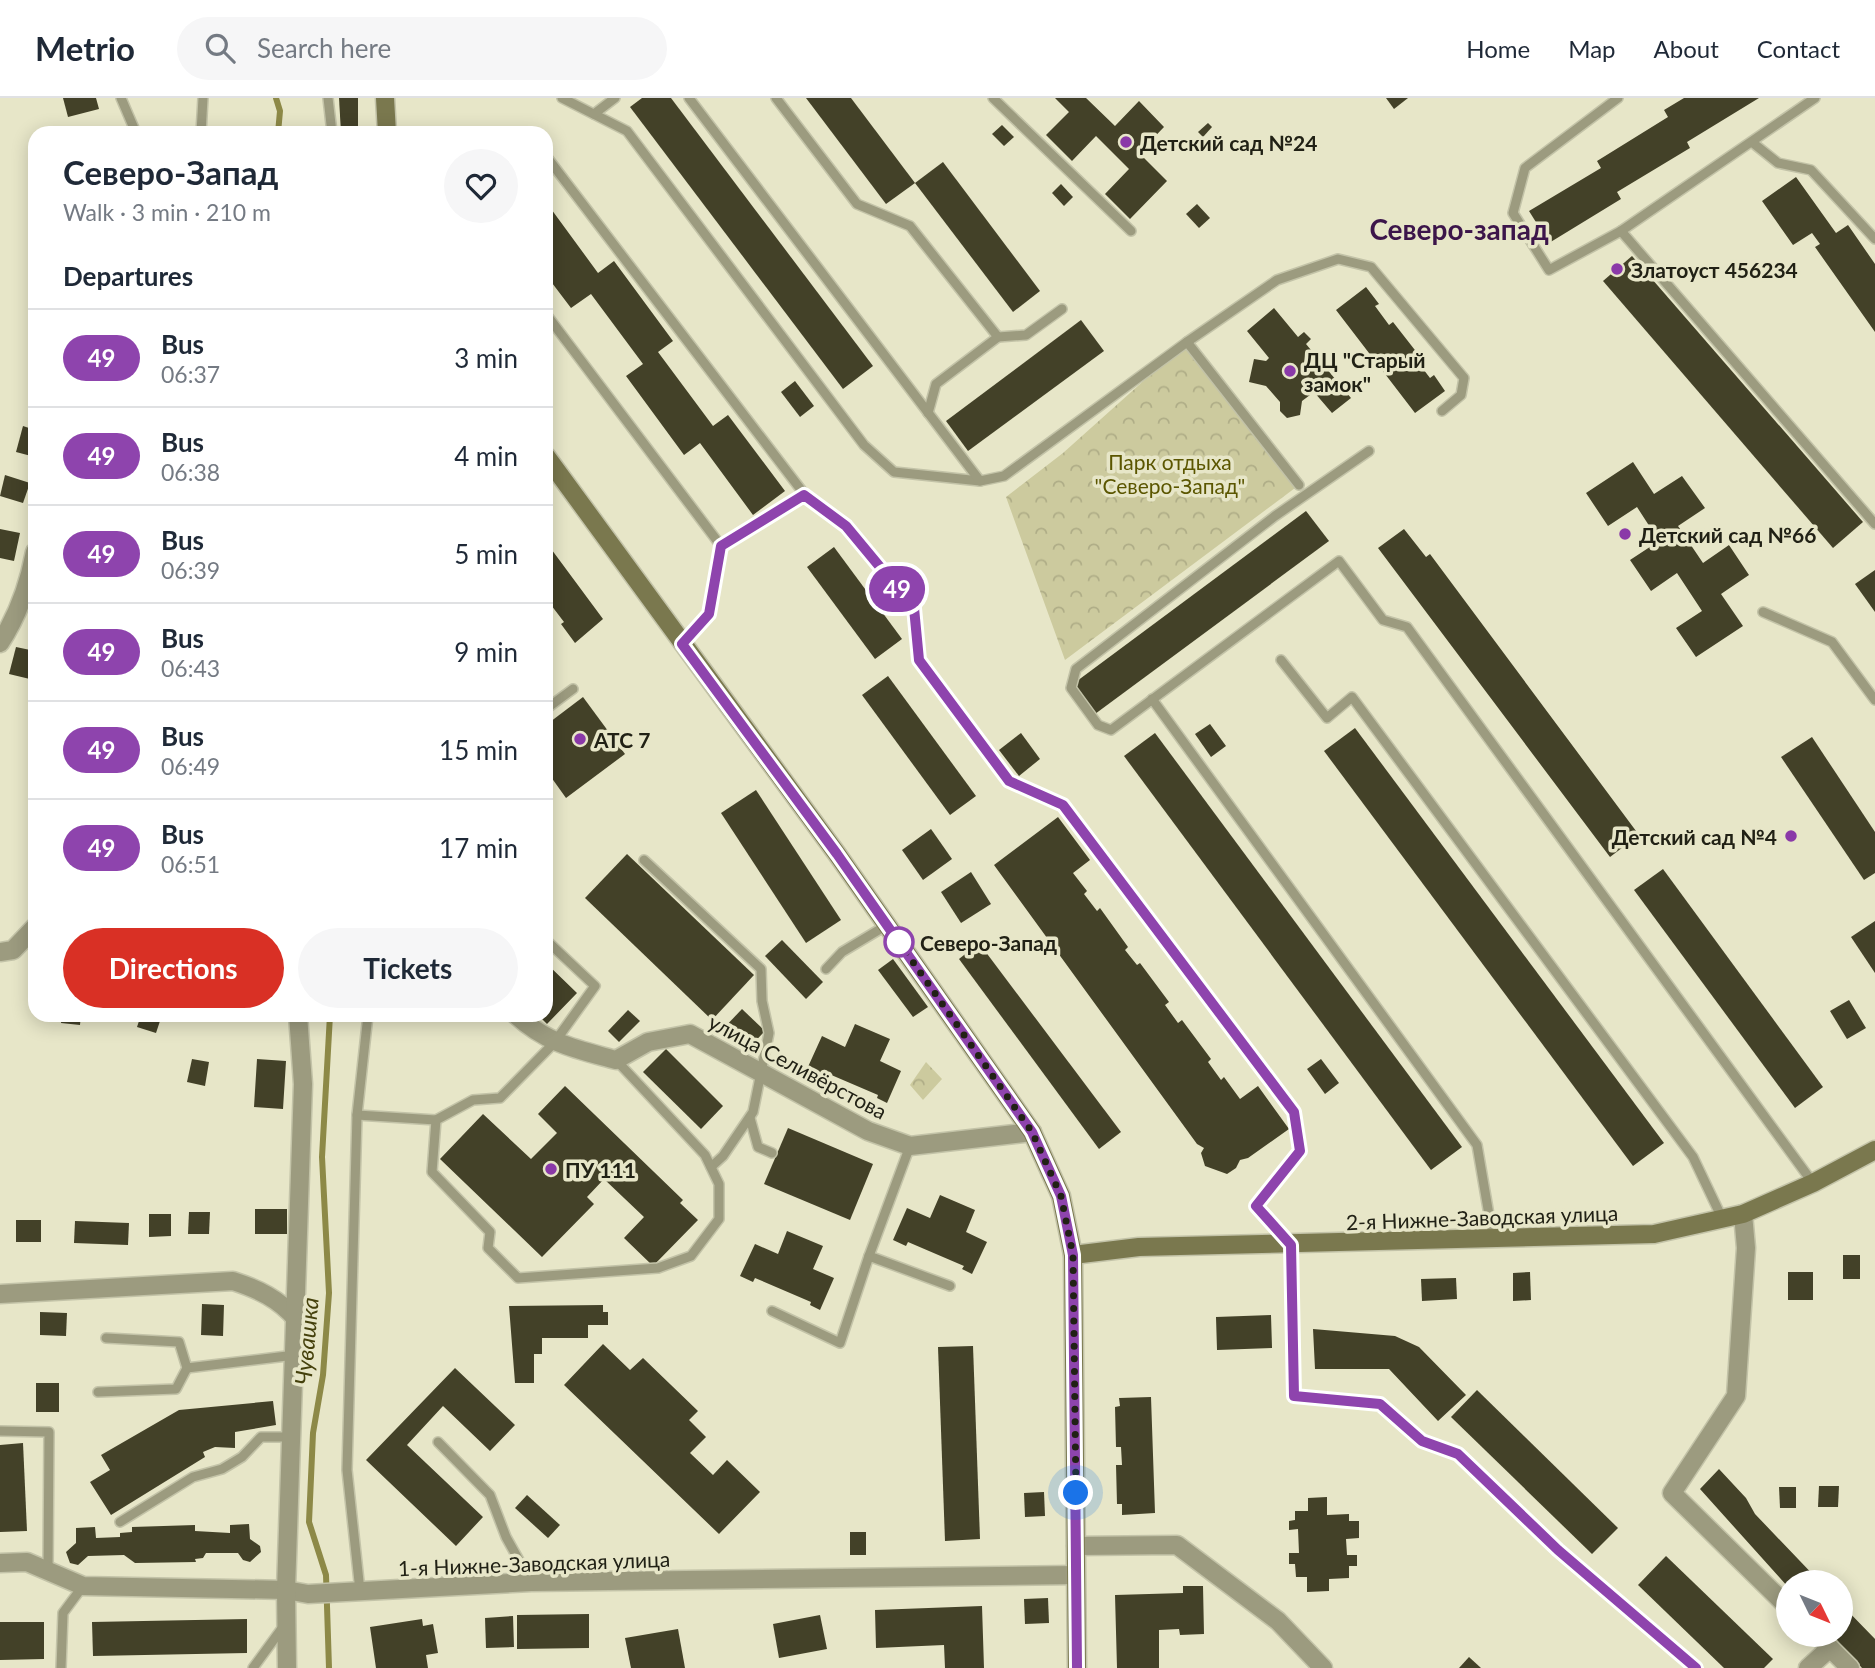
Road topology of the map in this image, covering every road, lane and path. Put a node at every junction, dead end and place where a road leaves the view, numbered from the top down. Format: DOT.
graph roads {
  1 [pos="121,98"];
  2 [pos="203,98"];
  3 [pos="328,98"];
  4 [pos="385,98"];
  5 [pos="562,98"];
  6 [pos="615,98"];
  7 [pos="689,98"];
  8 [pos="776,98"];
  9 [pos="993,98"];
  10 [pos="1618,98"];
  11 [pos="1815,98"];
  12 [pos="594,114"];
  13 [pos="133,126"];
  14 [pos="201,126"];
  15 [pos="331,126"];
  16 [pos="387,126"];
  17 [pos="1753,143"];
  18 [pos="553,165"];
  19 [pos="1131,231"];
  20 [pos="1621,232"];
  21 [pos="1875,239"];
  22 [pos="1062,309"];
  23 [pos="553,323"];
  24 [pos="998,337"];
  25 [pos="1187,342"];
  26 [pos="1442,411"];
  27 [pos="928,413"];
  28 [pos="1369,451"];
  29 [pos="553,466"];
  30 [pos="980,481"];
  31 [pos="1298,485"];
  32 [pos="804,495"];
  33 [pos="1875,524"];
  34 [pos="721,546"];
  35 [pos="28,581"];
  36 [pos="1763,612"];
  37 [pos="0,643"];
  38 [pos="682,644"];
  39 [pos="1282,660"];
  40 [pos="573,689"];
  41 [pos="1152,699"];
  42 [pos="1875,700"];
  43 [pos="553,704"];
  44 [pos="644,860"];
  45 [pos="887,925"];
  46 [pos="28,934"];
  47 [pos="553,947"];
  48 [pos="0,952"];
  49 [pos="826,969"];
  50 [pos="299,1022"];
  51 [pos="367,1022"];
  52 [pos="523,1022"];
  53 [pos="554,1043"];
  54 [pos="616,1060"];
  55 [pos="760,1074"];
  56 [pos="357,1115"];
  57 [pos="750,1118"];
  58 [pos="436,1119"];
  59 [pos="1032,1132"];
  60 [pos="910,1146"];
  61 [pos="1875,1150"];
  62 [pos="772,1153"];
  63 [pos="711,1167"];
  64 [pos="1813,1183"];
  65 [pos="1743,1214"];
  66 [pos="1721,1219"];
  67 [pos="1493,1238"];
  68 [pos="1291,1245"];
  69 [pos="1073,1255"];
  70 [pos="869,1256"];
  71 [pos="950,1286"];
  72 [pos="0,1294"];
  73 [pos="772,1311"];
  74 [pos="296,1319"];
  75 [pos="106,1338"];
  76 [pos="295,1355"];
  77 [pos="187,1368"];
  78 [pos="98,1392"];
  79 [pos="0,1431"];
  80 [pos="292,1437"];
  81 [pos="438,1443"];
  82 [pos="120,1522"];
  83 [pos="1076,1546"];
  84 [pos="0,1563"];
  85 [pos="48,1571"];
  86 [pos="1075,1575"];
  87 [pos="531,1582"];
  88 [pos="83,1586"];
  89 [pos="286,1590"];
  90 [pos="360,1591"];
  91 [pos="1776,1595"];
  92 [pos="286,1623"];
  93 [pos="1830,1648"];
  94 [pos="61,1668"];
  95 [pos="253,1668"];
  96 [pos="287,1668"];
  97 [pos="1077,1668"];
  98 [pos="1323,1668"];
  99 [pos="1696,1668"];
  100 [pos="1808,1668"];
  101 [pos="1850,1668"];
  1 -- 13 [label="lane"];
  2 -- 14 [label="lane"];
  3 -- 15 [label="lane"];
  4 -- 16 [label="main road"];
  5 -- 12 [label="lane"];
  6 -- 12 [label="lane"];
  7 -- 27 [label="lane"];
  8 -- 24 [label="lane"];
  9 -- 19 [label="lane"];
  10 -- 20 [label="lane"];
  11 -- 17 [label="lane"];
  12 -- 30 [label="lane"];
  17 -- 20 [label="lane"];
  17 -- 21 [label="lane"];
  18 -- 32 [label="lane"];
  20 -- 33 [label="lane"];
  22 -- 24 [label="lane"];
  23 -- 34 [label="lane"];
  24 -- 27 [label="lane"];
  25 -- 26 [label="lane"];
  25 -- 30 [label="lane"];
  25 -- 31 [label="lane"];
  27 -- 30 [label="lane"];
  28 -- 41 [label="lane"];
  29 -- 38 [label="main road"];
  32 -- 34 [label="lane"];
  32 -- 68 [label="lane"];
  34 -- 38 [label="lane"];
  35 -- 37 [label="street"];
  36 -- 42 [label="lane"];
  38 -- 45 [label="main road"];
  39 -- 66 [label="lane"];
  40 -- 43 [label="lane"];
  41 -- 64 [label="lane"];
  41 -- 67 [label="lane"];
  44 -- 55 [label="lane"];
  45 -- 49 [label="lane"];
  45 -- 59 [label="main road"];
  46 -- 48 [label="street"];
  47 -- 53 [label="lane"];
  50 -- 74 [label="street"];
  51 -- 56 [label="lane"];
  52 -- 53 [label="street"];
  53 -- 54 [label="street"];
  53 -- 58 [label="lane"];
  54 -- 55 [label="street, улица Селивёрстова"];
  54 -- 63 [label="lane"];
  55 -- 57 [label="lane"];
  55 -- 60 [label="street, улица Селивёрстова"];
  56 -- 58 [label="lane"];
  56 -- 90 [label="lane"];
  57 -- 62 [label="lane"];
  57 -- 63 [label="lane"];
  58 -- 63 [label="lane"];
  59 -- 60 [label="street, улица Селивёрстова"];
  59 -- 69 [label="main road"];
  60 -- 70 [label="lane"];
  61 -- 64 [label="main road, 2-я Нижне-Заводская улица"];
  64 -- 65 [label="main road, 2-я Нижне-Заводская улица"];
  65 -- 66 [label="main road, 2-я Нижне-Заводская улица"];
  65 -- 91 [label="street"];
  66 -- 67 [label="main road, 2-я Нижне-Заводская улица"];
  67 -- 68 [label="main road, 2-я Нижне-Заводская улица"];
  68 -- 69 [label="main road, 2-я Нижне-Заводская улица"];
  68 -- 99 [label="lane"];
  69 -- 83 [label="main road"];
  70 -- 71 [label="lane"];
  70 -- 73 [label="lane"];
  72 -- 74 [label="street"];
  74 -- 76 [label="street"];
  75 -- 77 [label="lane"];
  76 -- 77 [label="lane"];
  76 -- 80 [label="street"];
  77 -- 78 [label="lane"];
  79 -- 85 [label="lane"];
  80 -- 82 [label="lane"];
  80 -- 89 [label="street"];
  81 -- 87 [label="lane"];
  83 -- 86 [label="main road"];
  83 -- 98 [label="street"];
  84 -- 85 [label="street, 1-я Нижне-Заводская улица"];
  85 -- 88 [label="street, 1-я Нижне-Заводская улица"];
  86 -- 87 [label="street, 1-я Нижне-Заводская улица"];
  86 -- 97 [label="main road"];
  87 -- 90 [label="street, 1-я Нижне-Заводская улица"];
  88 -- 89 [label="street, 1-я Нижне-Заводская улица"];
  88 -- 94 [label="lane"];
  89 -- 90 [label="street, 1-я Нижне-Заводская улица"];
  89 -- 92 [label="street"];
  92 -- 95 [label="lane"];
  92 -- 96 [label="street"];
  93 -- 100 [label="street"];
  93 -- 101 [label="street"];
}
